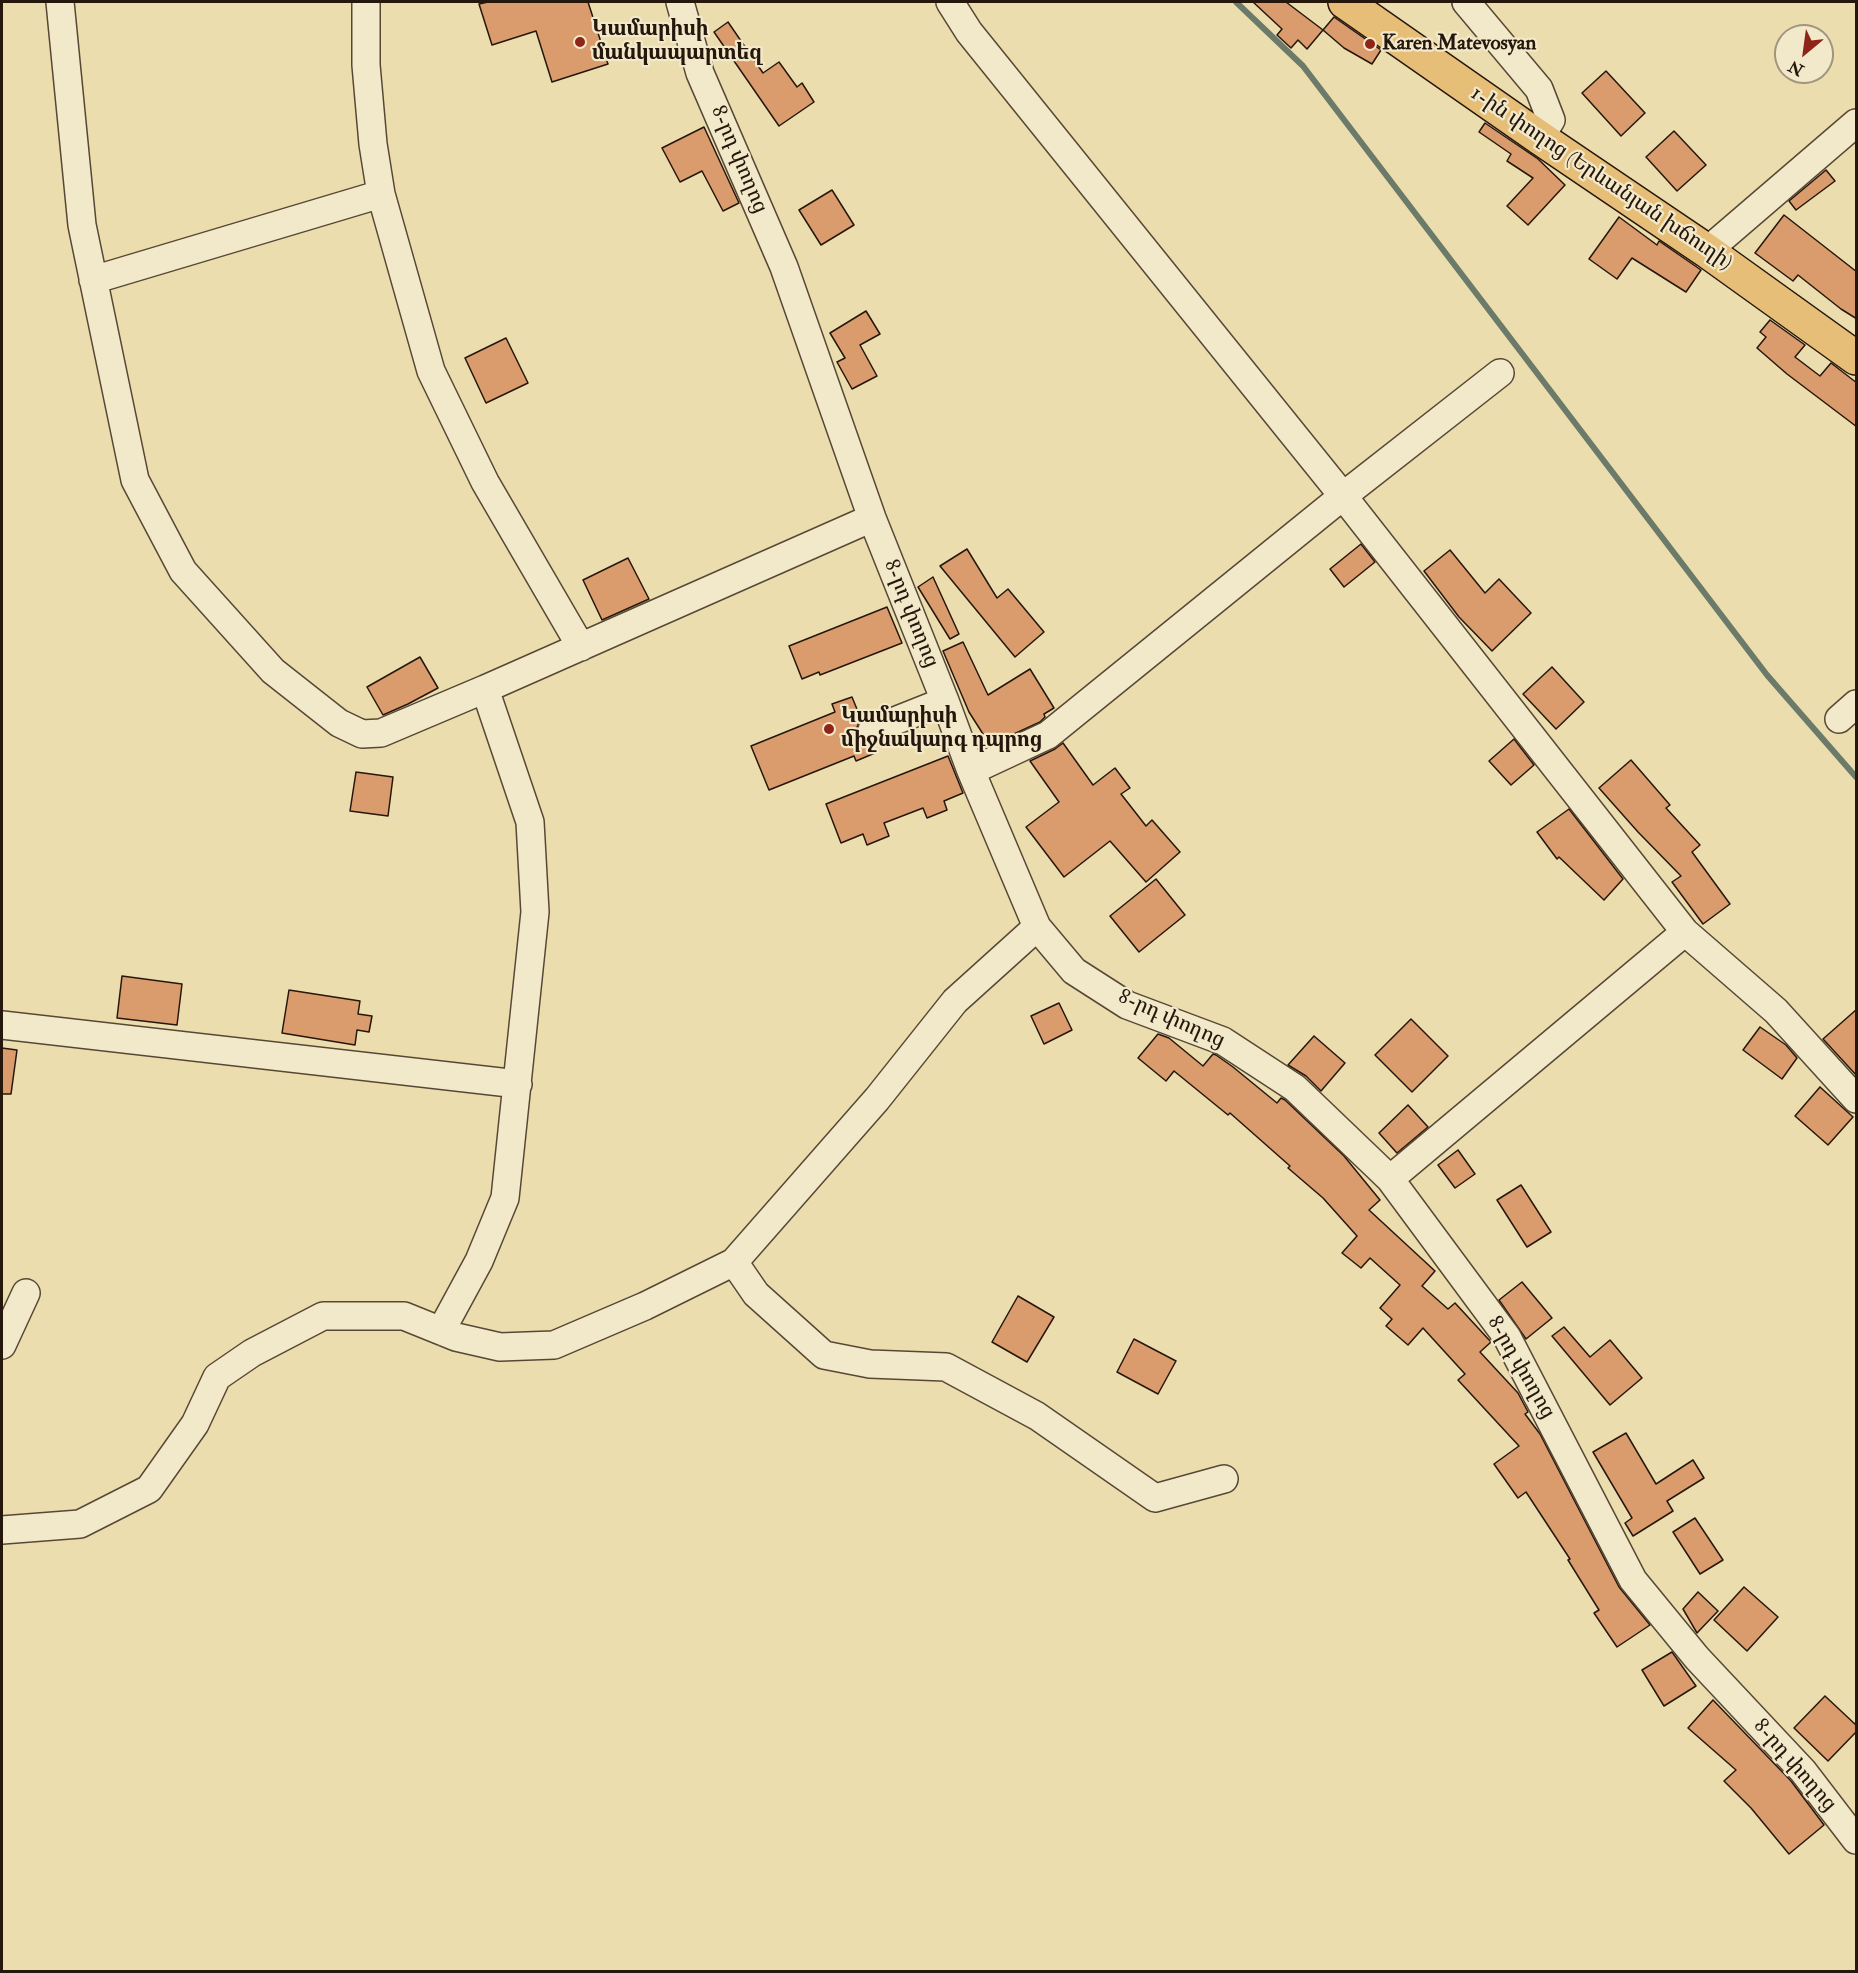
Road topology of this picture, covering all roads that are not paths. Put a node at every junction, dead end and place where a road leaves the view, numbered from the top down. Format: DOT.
graph roads {
  1 [pos="60,2"];
  2 [pos="366,2"];
  3 [pos="680,2"];
  4 [pos="950,2"];
  5 [pos="1345,2"];
  6 [pos="1466,2"];
  7 [pos="1857,123"];
  8 [pos="1540,138"];
  9 [pos="381,194"];
  10 [pos="1707,251"];
  11 [pos="93,280"];
  12 [pos="1857,358"];
  13 [pos="1500,373"];
  14 [pos="1343,496"];
  15 [pos="872,518"];
  16 [pos="581,647"];
  17 [pos="485,689"];
  18 [pos="945,701"];
  19 [pos="872,730"];
  20 [pos="971,771"];
  21 [pos="1037,927"];
  22 [pos="1685,932"];
  23 [pos="2,1026"];
  24 [pos="518,1084"];
  25 [pos="1857,1099"];
  26 [pos="1390,1179"];
  27 [pos="734,1262"];
  28 [pos="26,1293"];
  29 [pos="441,1331"];
  30 [pos="2,1345"];
  31 [pos="1224,1479"];
  32 [pos="2,1530"];
  33 [pos="1857,1840"];
  1 -- 11 [label="street"];
  2 -- 9 [label="street"];
  3 -- 15 [label="street, 8-րդ փողոց"];
  4 -- 14 [label="street"];
  5 -- 8 [label="main road, 1-ին փողոց (Երևանյան խճուղի)"];
  6 -- 8 [label="street"];
  7 -- 10 [label="street"];
  8 -- 10 [label="main road, 1-ին փողոց (Երևանյան խճուղի)"];
  9 -- 11 [label="street"];
  9 -- 16 [label="street"];
  10 -- 12 [label="main road, 1-ին փողոց (Երևանյան խճուղի)"];
  11 -- 17 [label="street"];
  13 -- 14 [label="street"];
  14 -- 20 [label="street"];
  14 -- 22 [label="street"];
  15 -- 16 [label="street"];
  15 -- 18 [label="street, 8-րդ փողոց"];
  16 -- 17 [label="street"];
  17 -- 24 [label="street"];
  18 -- 19 [label="street"];
  18 -- 20 [label="street, 8-րդ փողոց"];
  20 -- 21 [label="street, 8-րդ փողոց"];
  21 -- 26 [label="street, 8-րդ փողոց"];
  21 -- 27 [label="street"];
  22 -- 25 [label="street"];
  22 -- 26 [label="street"];
  23 -- 24 [label="street"];
  24 -- 29 [label="street"];
  26 -- 33 [label="street, 8-րդ փողոց"];
  27 -- 29 [label="street"];
  27 -- 31 [label="street"];
  28 -- 30 [label="street"];
  29 -- 32 [label="street"];
}
